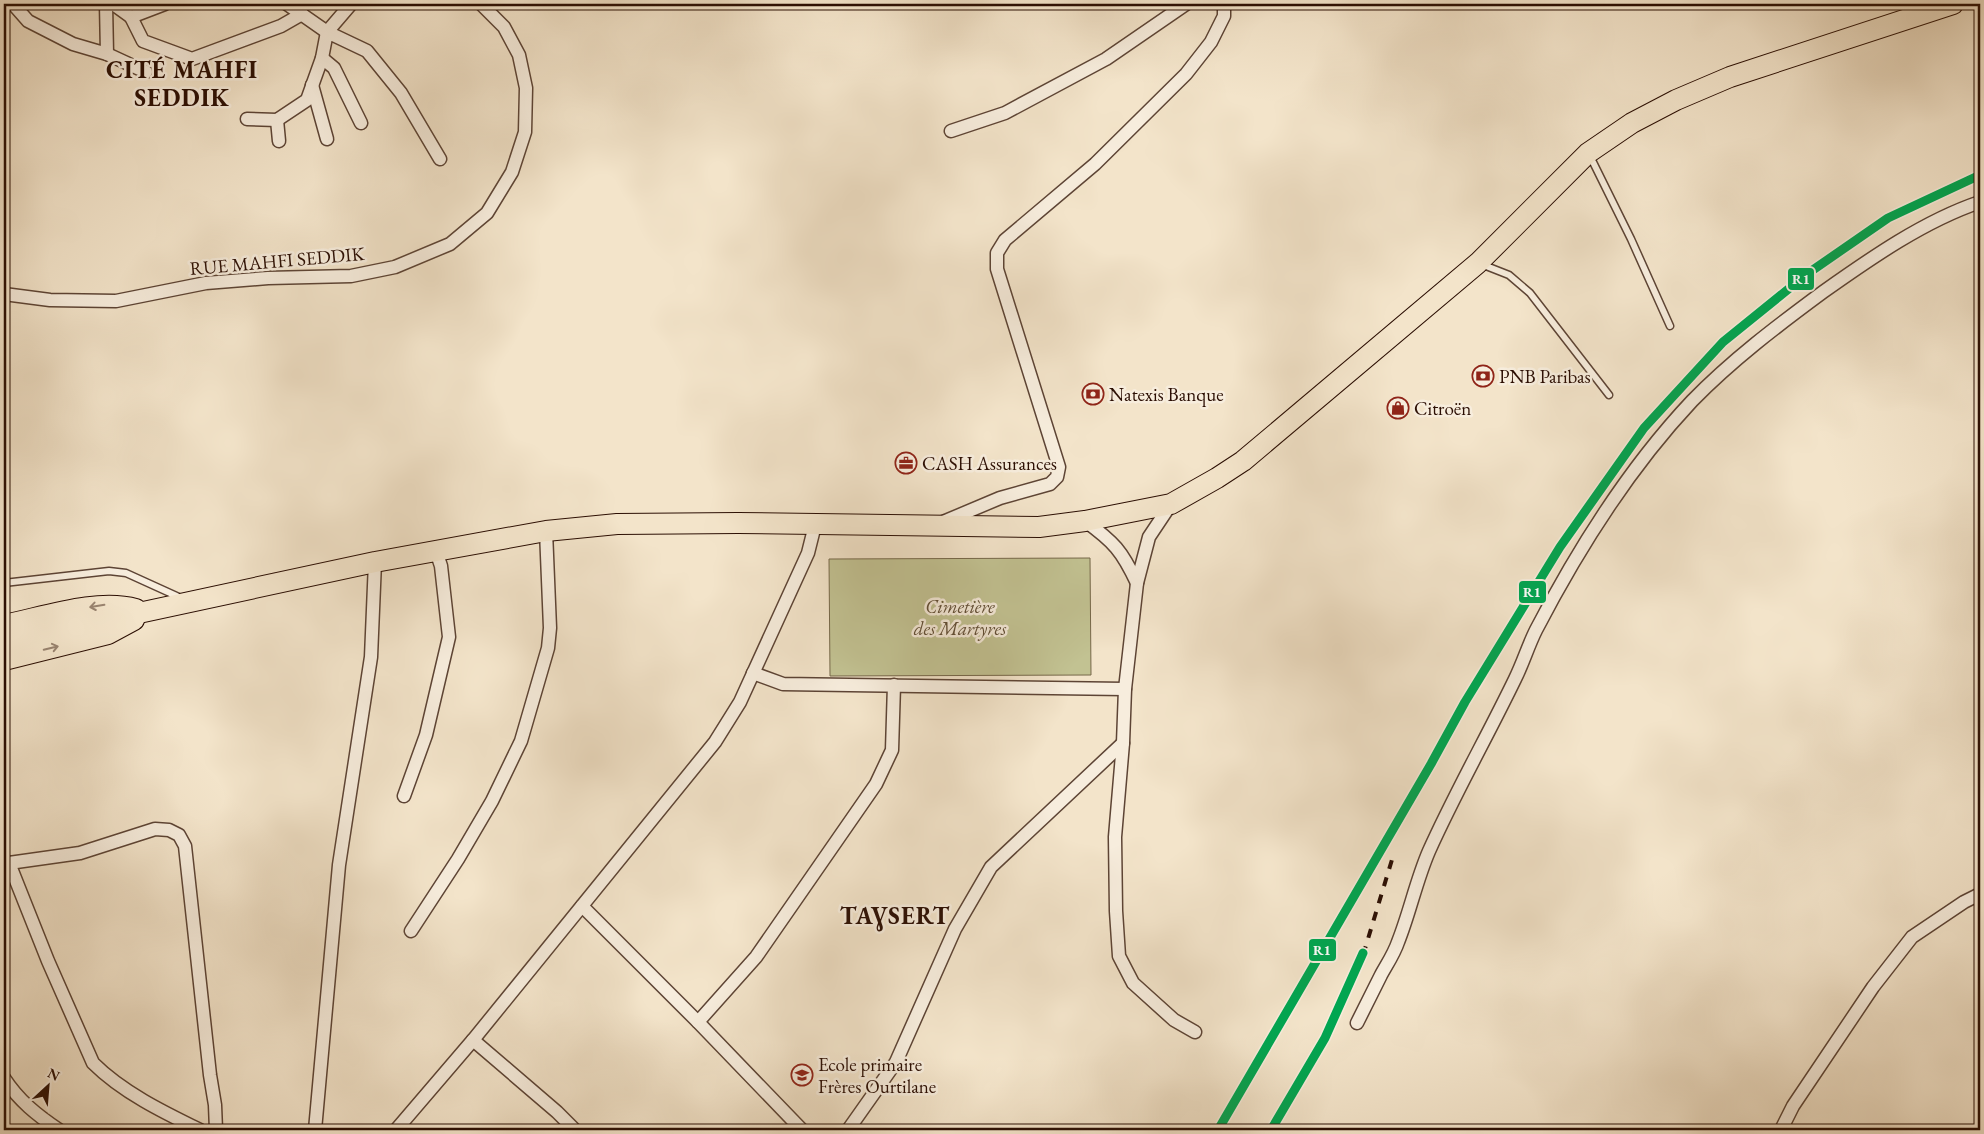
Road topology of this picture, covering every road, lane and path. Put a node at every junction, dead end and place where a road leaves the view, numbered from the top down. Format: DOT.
graph roads {
  1 [pos="13,4"];
  2 [pos="106,4"];
  3 [pos="114,4"];
  4 [pos="165,4"];
  5 [pos="287,4"];
  6 [pos="351,4"];
  7 [pos="481,4"];
  8 [pos="1186,4"];
  9 [pos="1224,4"];
  10 [pos="1954,4"];
  11 [pos="302,14"];
  12 [pos="131,17"];
  13 [pos="326,32"];
  14 [pos="108,54"];
  15 [pos="322,58"];
  16 [pos="146,72"];
  17 [pos="312,85"];
  18 [pos="247,120"];
  19 [pos="278,120"];
  20 [pos="361,123"];
  21 [pos="951,130"];
  22 [pos="327,139"];
  23 [pos="279,141"];
  24 [pos="1588,153"];
  25 [pos="440,159"];
  26 [pos="1980,202"];
  27 [pos="1478,263"];
  28 [pos="4,294"];
  29 [pos="1670,326"];
  30 [pos="1609,395"];
  31 [pos="1171,504"];
  32 [pos="1085,521"];
  33 [pos="814,525"];
  34 [pos="934,526"];
  35 [pos="546,531"];
  36 [pos="436,551"];
  37 [pos="375,562"];
  38 [pos="4,583"];
  39 [pos="1137,583"];
  40 [pos="189,601"];
  41 [pos="145,611"];
  42 [pos="4,625"];
  43 [pos="4,642"];
  44 [pos="4,660"];
  45 [pos="753,673"];
  46 [pos="894,685"];
  47 [pos="1125,689"];
  48 [pos="1123,743"];
  49 [pos="404,796"];
  50 [pos="7,864"];
  51 [pos="1980,894"];
  52 [pos="582,906"];
  53 [pos="411,931"];
  54 [pos="698,1022"];
  55 [pos="1357,1023"];
  56 [pos="1195,1032"];
  57 [pos="473,1040"];
  58 [pos="4,1078"];
  59 [pos="59,1130"];
  60 [pos="200,1130"];
  61 [pos="216,1130"];
  62 [pos="315,1130"];
  63 [pos="396,1130"];
  64 [pos="575,1130"];
  65 [pos="802,1130"];
  66 [pos="848,1130"];
  67 [pos="1781,1130"];
  1 -- 14 [label="street"];
  2 -- 14 [label="street"];
  3 -- 12 [label="street"];
  4 -- 12 [label="street"];
  5 -- 11 [label="street"];
  6 -- 13 [label="street"];
  7 -- 28 [label="street, RUE MAHFI SEDDIK"];
  8 -- 21 [label="street"];
  9 -- 34 [label="street"];
  10 -- 24 [label="main road"];
  11 -- 12 [label="street"];
  11 -- 13 [label="street"];
  13 -- 15 [label="street"];
  13 -- 25 [label="street"];
  14 -- 16 [label="street"];
  15 -- 17 [label="street"];
  15 -- 20 [label="street"];
  17 -- 19 [label="street"];
  17 -- 22 [label="street"];
  18 -- 19 [label="street"];
  19 -- 23 [label="street"];
  24 -- 27 [label="main road"];
  24 -- 29 [label="lane"];
  26 -- 55 [label="street"];
  27 -- 30 [label="lane"];
  27 -- 31 [label="main road"];
  31 -- 32 [label="main road"];
  31 -- 39 [label="street"];
  32 -- 34 [label="main road"];
  32 -- 39 [label="street"];
  33 -- 34 [label="main road"];
  33 -- 35 [label="main road"];
  33 -- 45 [label="street"];
  35 -- 36 [label="main road"];
  35 -- 53 [label="street"];
  36 -- 37 [label="main road"];
  36 -- 49 [label="street"];
  37 -- 40 [label="main road"];
  37 -- 62 [label="street"];
  38 -- 40 [label="lane"];
  39 -- 47 [label="street"];
  40 -- 41 [label="main road"];
  41 -- 42 [label="main road, one-way"];
  41 -- 43 [label="main road"];
  44 -- 41 [label="main road, one-way"];
  45 -- 46 [label="street"];
  45 -- 52 [label="street"];
  46 -- 47 [label="street"];
  46 -- 54 [label="street"];
  47 -- 48 [label="street"];
  48 -- 56 [label="street"];
  48 -- 66 [label="street"];
  50 -- 60 [label="street"];
  50 -- 61 [label="street"];
  51 -- 67 [label="street"];
  52 -- 54 [label="street"];
  52 -- 57 [label="street"];
  54 -- 65 [label="street"];
  57 -- 63 [label="street"];
  57 -- 64 [label="street"];
  58 -- 59 [label="street"];
}
